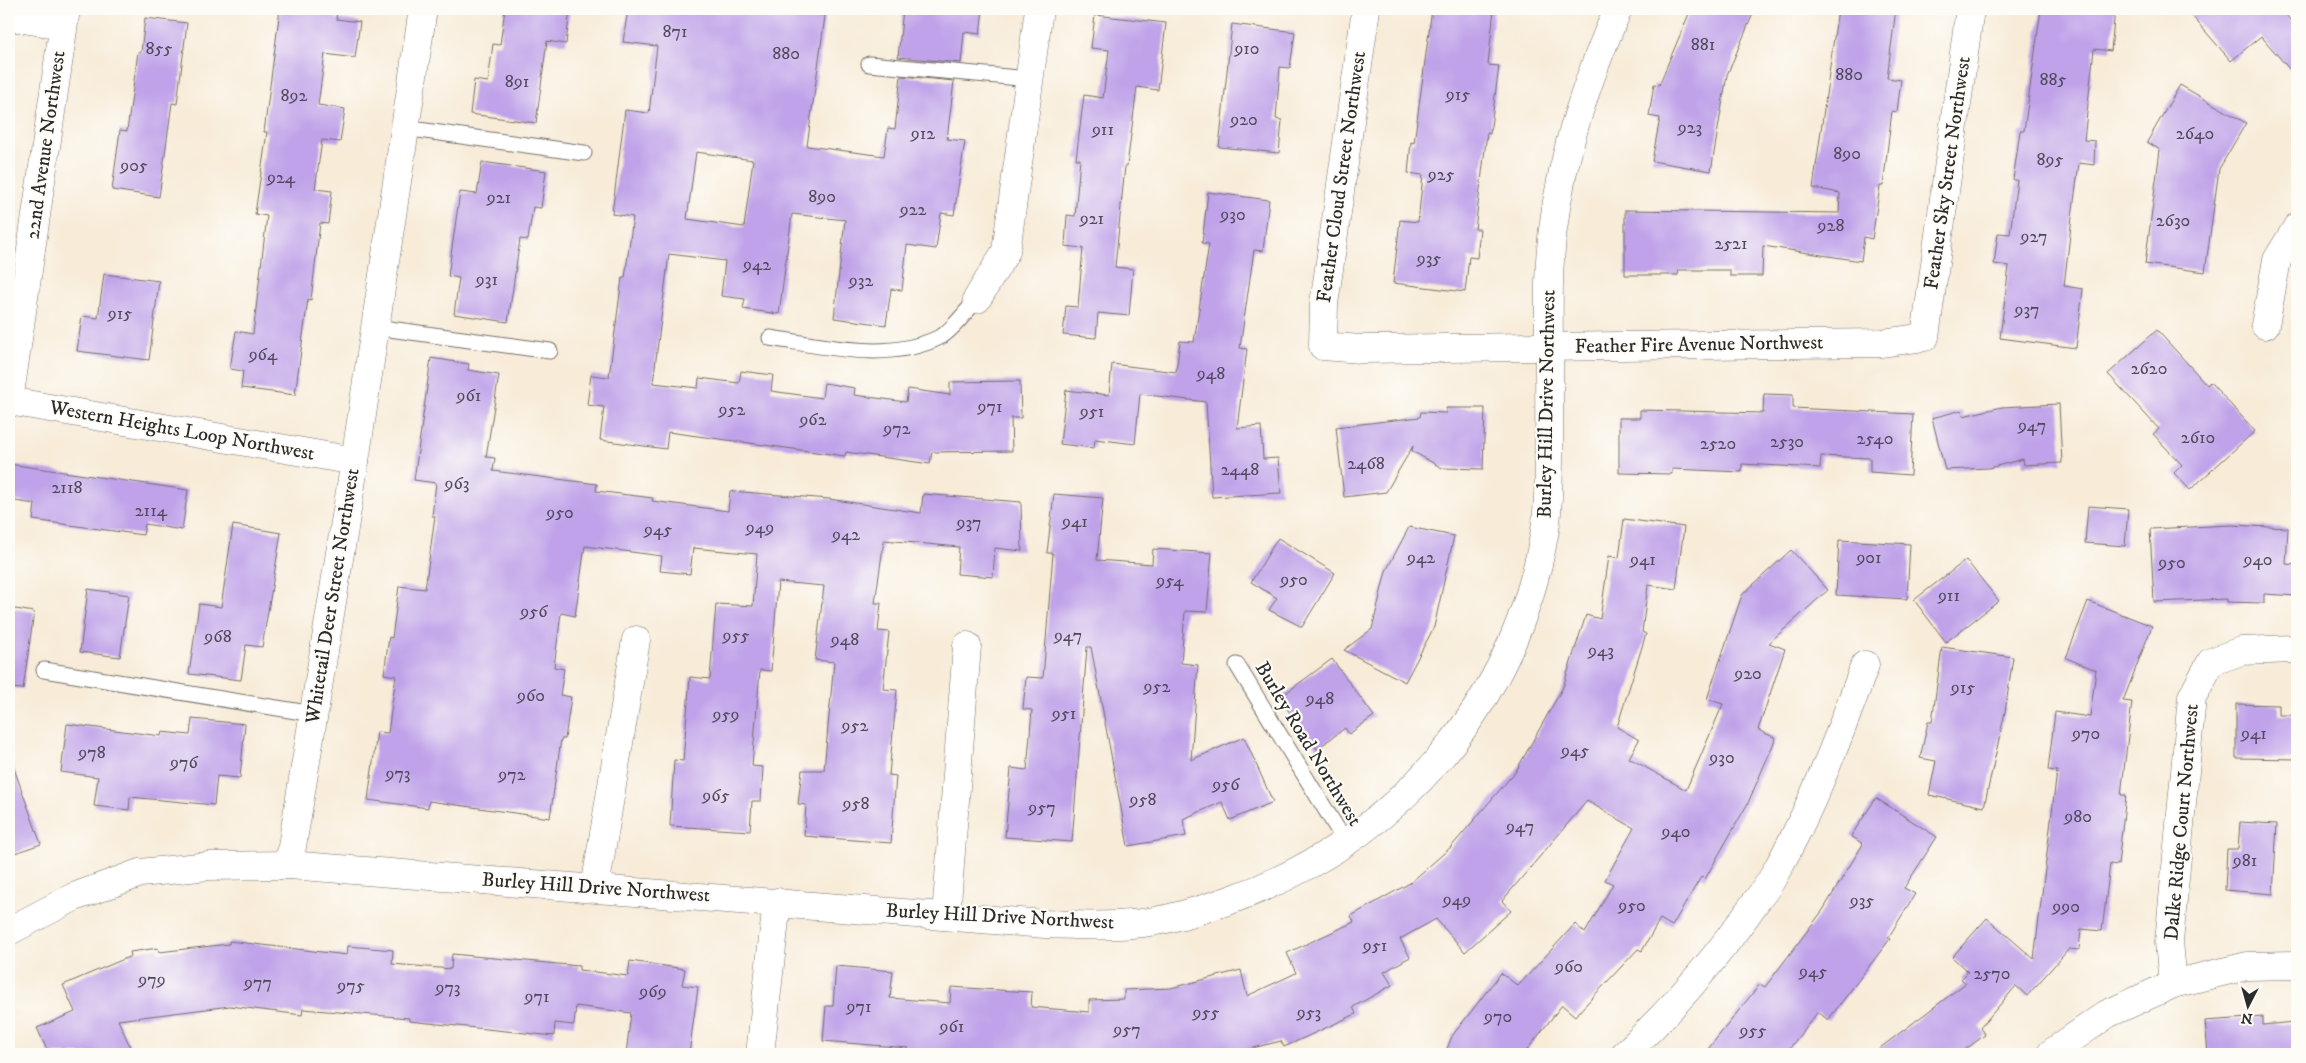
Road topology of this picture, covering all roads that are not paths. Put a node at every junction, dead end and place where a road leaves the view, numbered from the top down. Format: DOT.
graph roads {
  1 [pos="422,9"];
  2 [pos="1039,9"];
  3 [pos="1366,9"];
  4 [pos="1618,9"];
  5 [pos="1970,9"];
  6 [pos="9,17"];
  7 [pos="64,17"];
  8 [pos="869,64"];
  9 [pos="1030,80"];
  10 [pos="404,128"];
  11 [pos="584,153"];
  12 [pos="2297,227"];
  13 [pos="977,299"];
  14 [pos="2265,325"];
  15 [pos="375,327"];
  16 [pos="1926,337"];
  17 [pos="770,338"];
  18 [pos="1323,346"];
  19 [pos="1549,346"];
  20 [pos="550,352"];
  21 [pos="9,401"];
  22 [pos="355,461"];
  23 [pos="636,640"];
  24 [pos="967,646"];
  25 [pos="2297,649"];
  26 [pos="1237,665"];
  27 [pos="1865,665"];
  28 [pos="44,670"];
  29 [pos="314,714"];
  30 [pos="1346,843"];
  31 [pos="289,866"];
  32 [pos="595,888"];
  33 [pos="777,902"];
  34 [pos="946,916"];
  35 [pos="9,931"];
  36 [pos="2297,965"];
  37 [pos="2173,984"];
  38 [pos="760,1054"];
  39 [pos="1625,1054"];
  40 [pos="2050,1054"];
  1 -- 10 [label="street, Whitetail Deer Street Northwest"];
  2 -- 9 [label="street"];
  3 -- 18 [label="street, Feather Cloud Street Northwest"];
  4 -- 19 [label="street, Burley Hill Drive Northwest"];
  5 -- 16 [label="street, Feather Sky Street Northwest"];
  6 -- 7 [label="street"];
  7 -- 21 [label="street, 22nd Avenue Northwest"];
  8 -- 9 [label="lane"];
  9 -- 13 [label="street"];
  10 -- 11 [label="lane"];
  10 -- 15 [label="street, Whitetail Deer Street Northwest"];
  12 -- 14 [label="street"];
  13 -- 17 [label="lane"];
  15 -- 20 [label="lane"];
  15 -- 22 [label="street, Whitetail Deer Street Northwest"];
  16 -- 19 [label="street, Feather Fire Avenue Northwest"];
  18 -- 19 [label="street, Feather Fire Avenue Northwest"];
  19 -- 30 [label="street, Burley Hill Drive Northwest"];
  21 -- 22 [label="street, Western Heights Loop Northwest"];
  22 -- 29 [label="street, Whitetail Deer Street Northwest"];
  23 -- 32 [label="street"];
  24 -- 34 [label="street"];
  25 -- 37 [label="street, Dalke Ridge Court Northwest"];
  26 -- 30 [label="lane, Burley Road Northwest"];
  27 -- 39 [label="street"];
  28 -- 29 [label="lane"];
  29 -- 31 [label="street, Whitetail Deer Street Northwest"];
  30 -- 34 [label="street, Burley Hill Drive Northwest"];
  31 -- 32 [label="street, Burley Hill Drive Northwest"];
  31 -- 35 [label="street, Burley Hill Drive Northwest"];
  32 -- 33 [label="street, Burley Hill Drive Northwest"];
  33 -- 34 [label="street, Burley Hill Drive Northwest"];
  33 -- 38 [label="street"];
  36 -- 37 [label="street"];
  37 -- 40 [label="street"];
}
